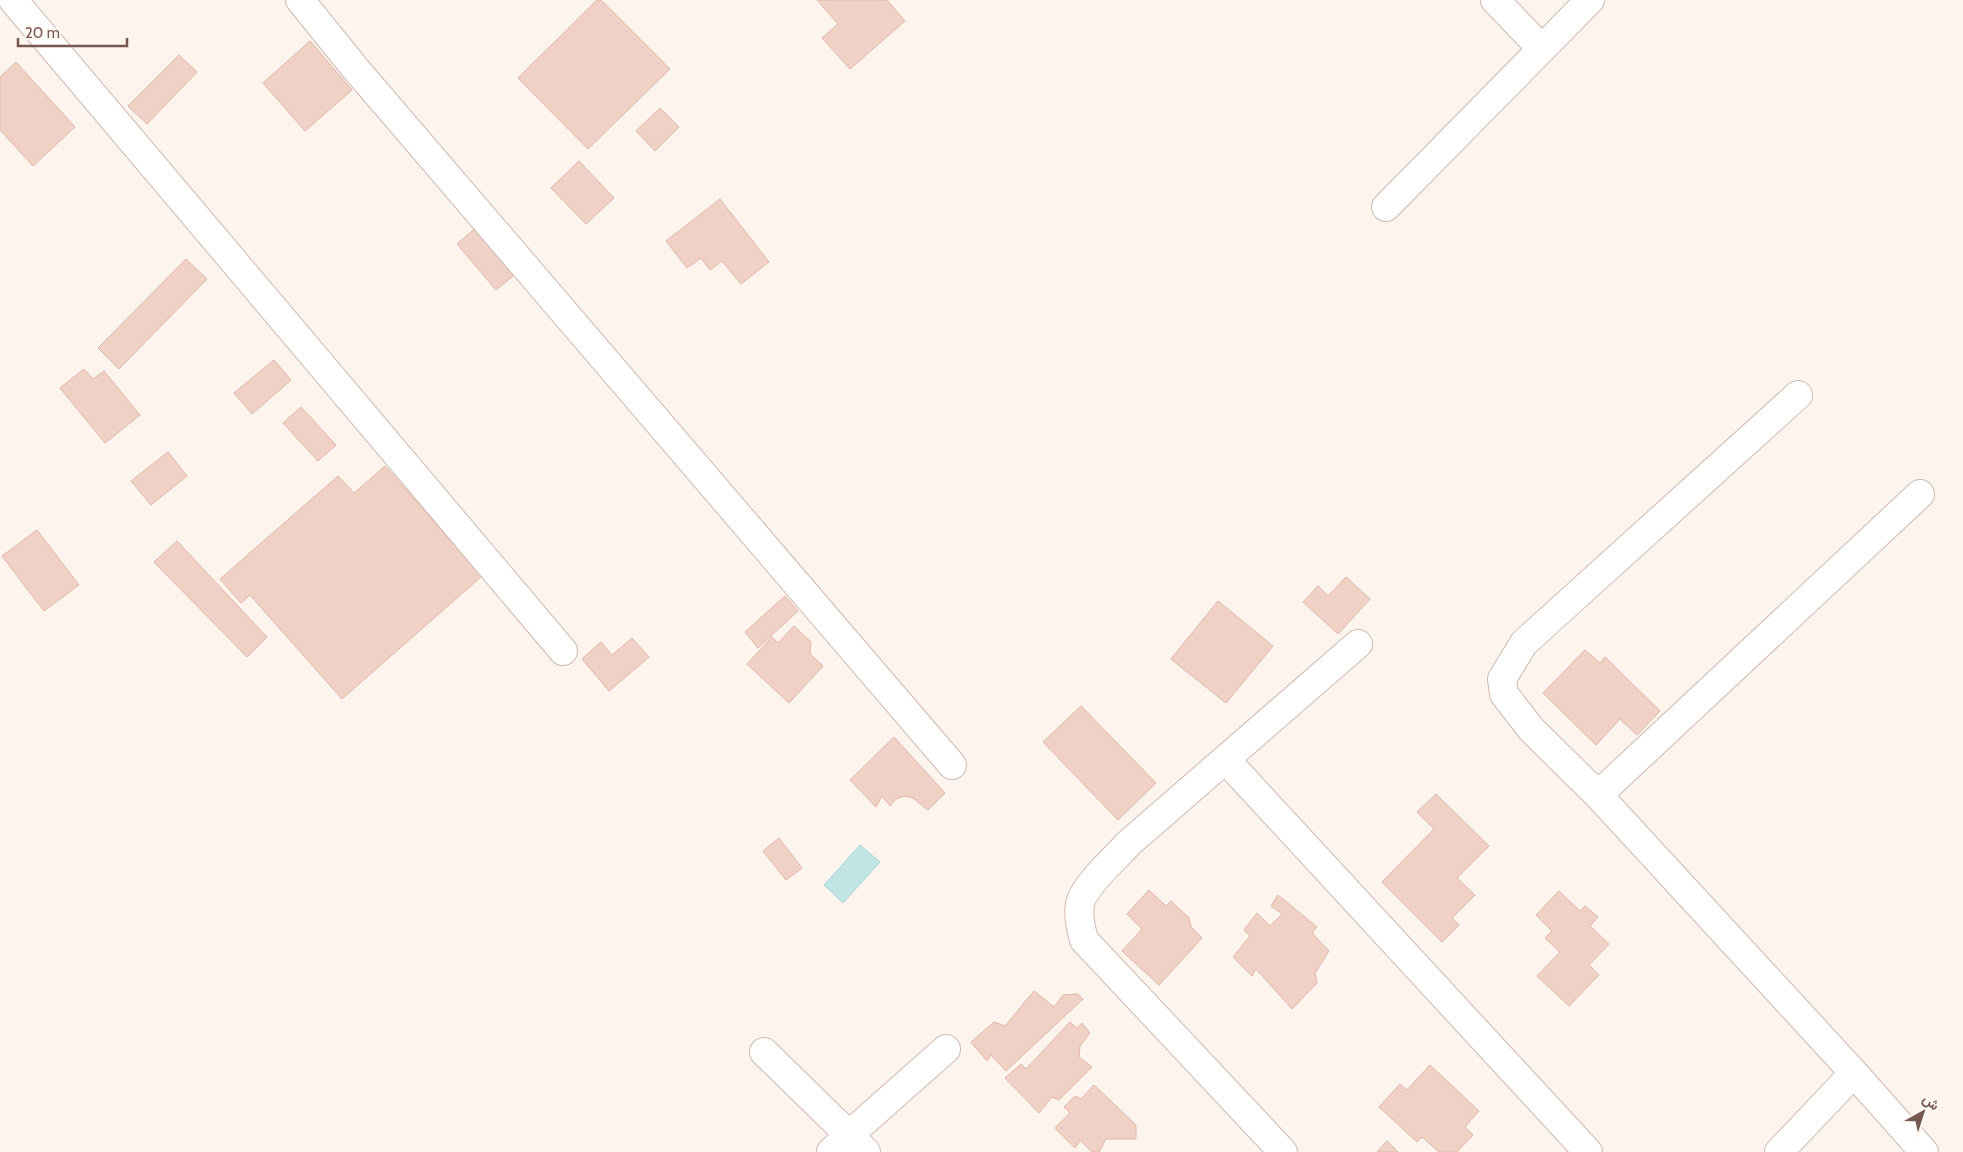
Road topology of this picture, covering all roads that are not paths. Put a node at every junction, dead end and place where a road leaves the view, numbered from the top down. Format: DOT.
graph roads {
  1 [pos="13,0"];
  2 [pos="300,0"];
  3 [pos="1495,0"];
  4 [pos="1590,0"];
  5 [pos="1541,48"];
  6 [pos="1386,207"];
  7 [pos="1798,395"];
  8 [pos="1920,494"];
  9 [pos="1358,644"];
  10 [pos="563,651"];
  11 [pos="1226,760"];
  12 [pos="952,765"];
  13 [pos="1598,795"];
  14 [pos="946,1049"];
  15 [pos="764,1052"];
  16 [pos="1854,1073"];
  17 [pos="849,1146"];
  18 [pos="1283,1152"];
  19 [pos="1588,1152"];
  20 [pos="1779,1152"];
  21 [pos="1924,1152"];
  1 -- 10 [label="street"];
  2 -- 12 [label="street"];
  3 -- 5 [label="street"];
  4 -- 5 [label="street"];
  5 -- 6 [label="street"];
  7 -- 13 [label="street"];
  8 -- 13 [label="street"];
  9 -- 11 [label="street"];
  11 -- 18 [label="street"];
  11 -- 19 [label="street"];
  13 -- 16 [label="street"];
  14 -- 17 [label="street"];
  15 -- 17 [label="street"];
  16 -- 20 [label="street"];
  16 -- 21 [label="street"];
}
